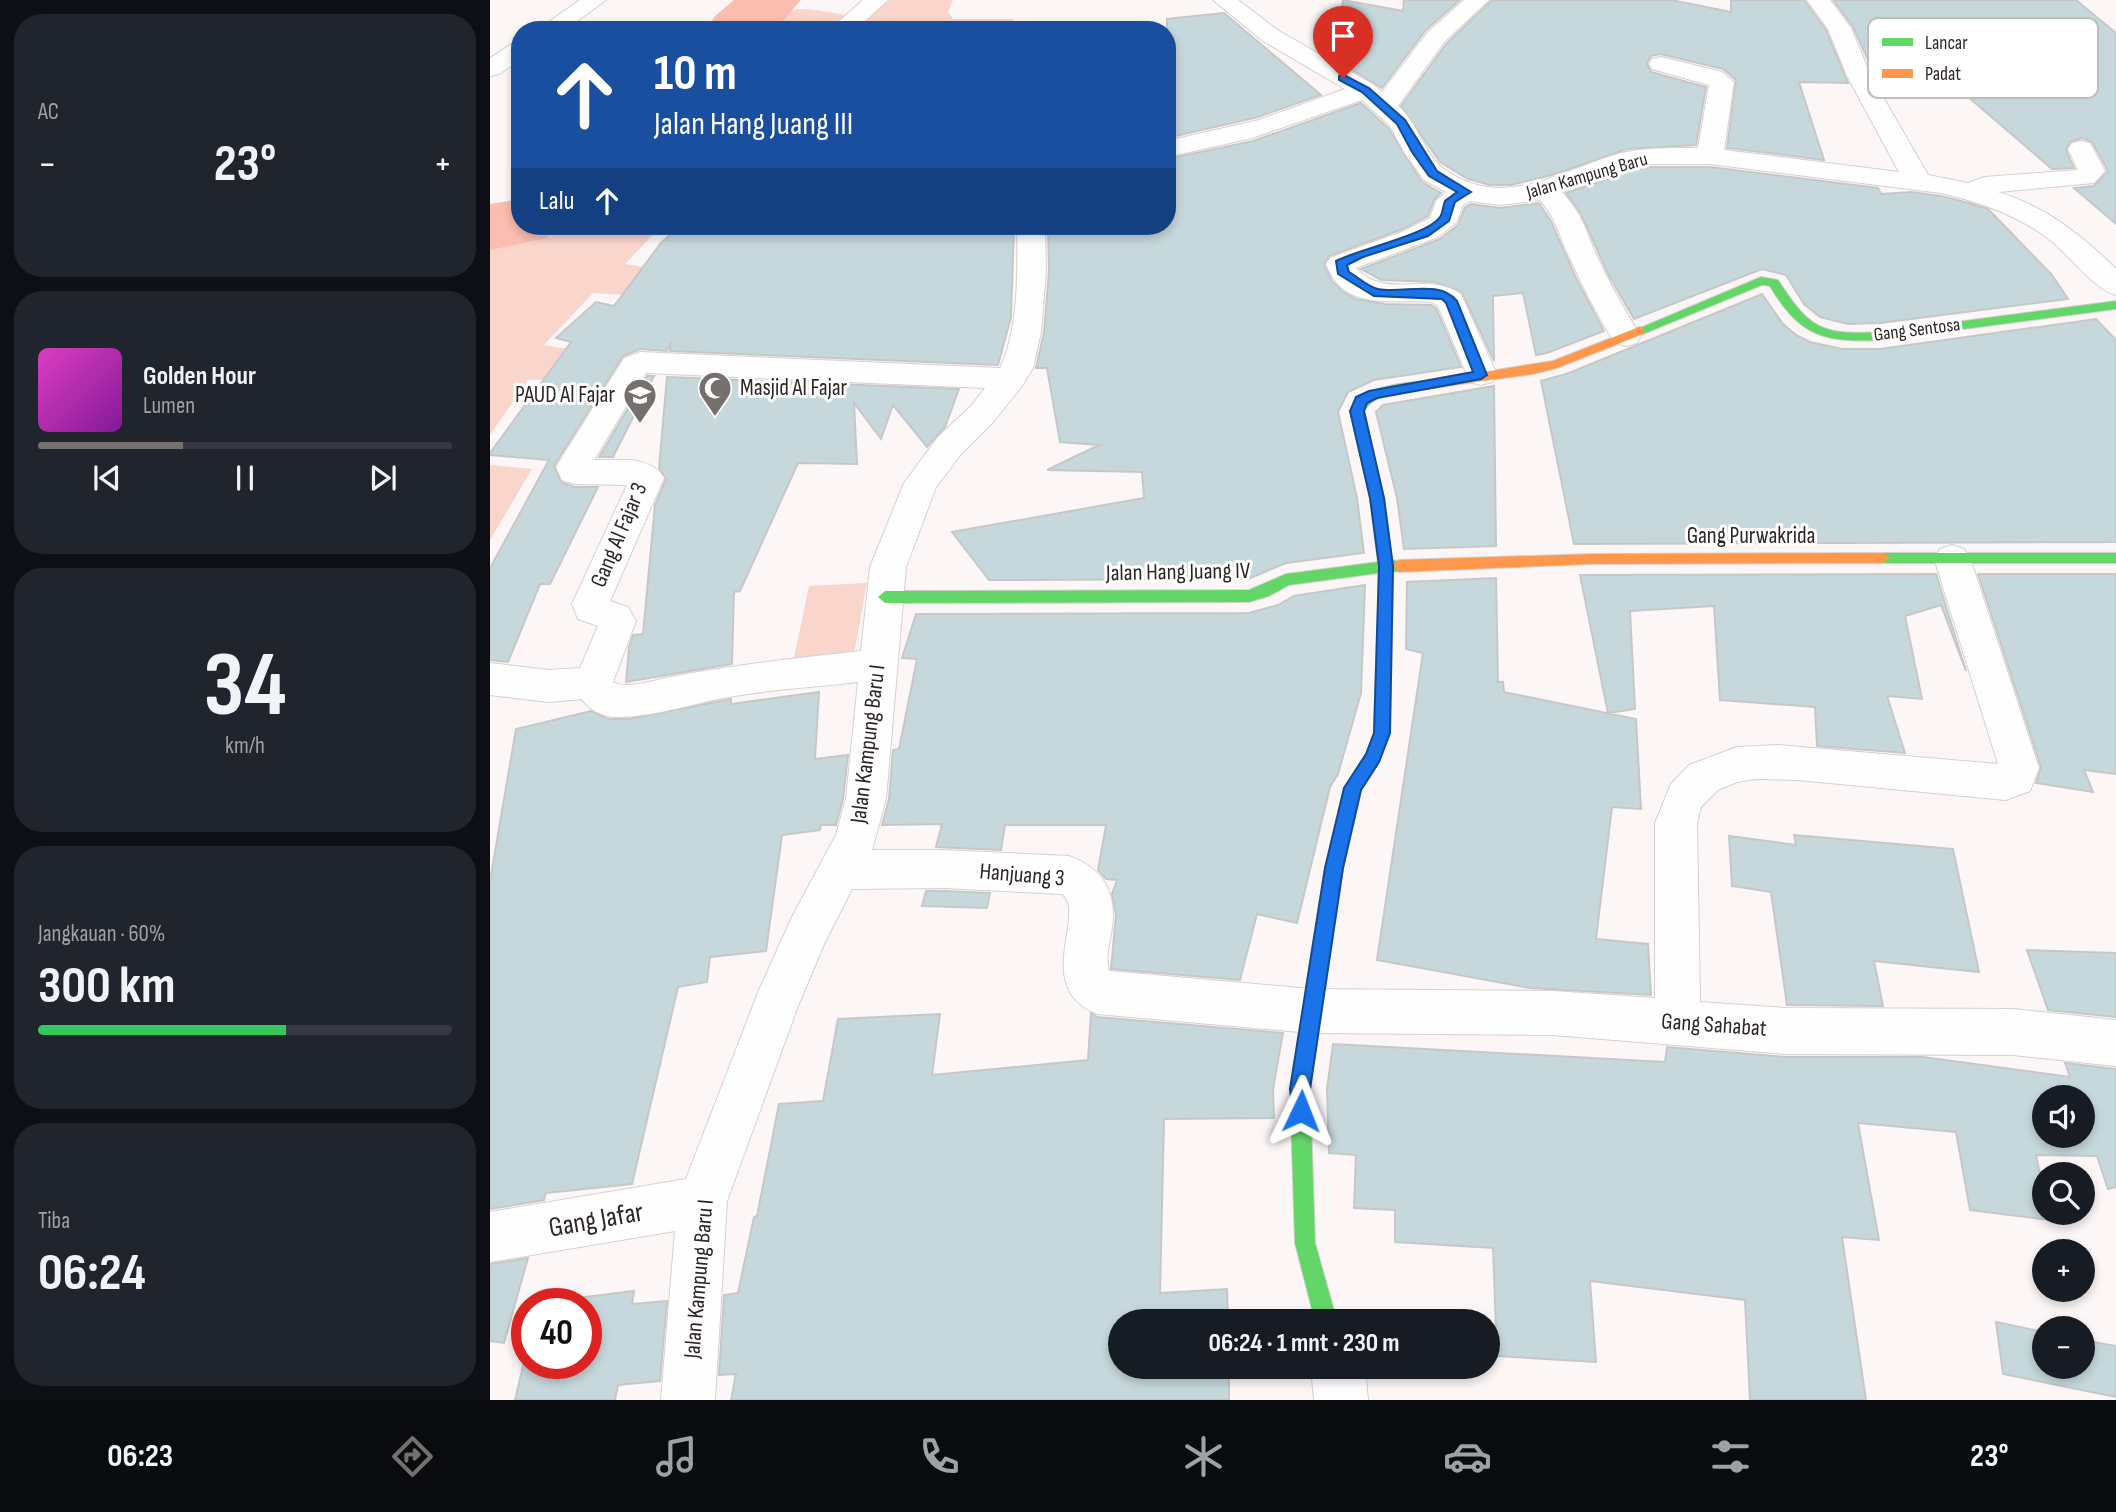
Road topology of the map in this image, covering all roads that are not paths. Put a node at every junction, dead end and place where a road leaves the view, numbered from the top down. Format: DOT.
graph roads {
  1 [pos="595,0"];
  2 [pos="877,0"];
  3 [pos="1224,0"];
  4 [pos="1478,0"];
  5 [pos="1818,0"];
  6 [pos="563,21"];
  7 [pos="852,21"];
  8 [pos="511,55"];
  9 [pos="1661,64"];
  10 [pos="490,69"];
  11 [pos="1868,92"];
  12 [pos="1375,98"];
  13 [pos="1871,98"];
  14 [pos="1176,147"];
  15 [pos="2081,149"];
  16 [pos="1710,156"];
  17 [pos="1919,183"];
  18 [pos="1548,191"];
  19 [pos="1465,192"];
  20 [pos="1973,192"];
  21 [pos="1031,235"];
  22 [pos="2116,286"];
  23 [pos="2116,305"];
  24 [pos="1626,336"];
  25 [pos="1481,375"];
  26 [pos="1011,379"];
  27 [pos="1952,558"];
  28 [pos="2116,558"];
  29 [pos="1386,566"];
  30 [pos="885,597"];
  31 [pos="877,665"];
  32 [pos="490,679"];
  33 [pos="593,682"];
  34 [pos="841,870"];
  35 [pos="1311,1011"];
  36 [pos="1678,1023"];
  37 [pos="2116,1043"];
  38 [pos="702,1201"];
  39 [pos="490,1237"];
  40 [pos="1323,1309"];
  41 [pos="1339,1379"];
  42 [pos="688,1400"];
  43 [pos="1340,1400"];
  1 -- 6 [label="street"];
  2 -- 7 [label="street"];
  3 -- 12 [label="street, Jalan Kampung Baru"];
  4 -- 12 [label="street"];
  5 -- 11 [label="street"];
  8 -- 10 [label="street"];
  9 -- 16 [label="street"];
  12 -- 14 [label="street"];
  12 -- 19 [label="street, Jalan Kampung Baru"];
  13 -- 17 [label="street"];
  15 -- 20 [label="street"];
  16 -- 17 [label="street, Jalan Kampung Baru"];
  16 -- 18 [label="street, Jalan Kampung Baru"];
  17 -- 20 [label="street, Jalan Kampung Baru"];
  18 -- 19 [label="street, Jalan Kampung Baru"];
  18 -- 24 [label="street"];
  19 -- 25 [label="street"];
  20 -- 22 [label="street, Jalan Kampung Baru"];
  21 -- 26 [label="street, Jalan Kampung Baru I"];
  23 -- 24 [label="street, Gang Sentosa"];
  24 -- 25 [label="street, Gang Sentosa"];
  25 -- 29 [label="street"];
  26 -- 30 [label="street, Jalan Kampung Baru I"];
  26 -- 33 [label="street, Gang Al Fajar 3"];
  27 -- 28 [label="street, Gang Purwakrida"];
  27 -- 29 [label="street, Gang Purwakrida"];
  27 -- 36 [label="street"];
  29 -- 30 [label="street, Jalan Hang Juang IV"];
  29 -- 35 [label="street"];
  30 -- 31 [label="street, Jalan Kampung Baru I"];
  31 -- 33 [label="street"];
  31 -- 34 [label="street, Jalan Kampung Baru I"];
  32 -- 33 [label="street"];
  34 -- 35 [label="street, Hanjuang 3"];
  34 -- 38 [label="street, Jalan Kampung Baru I"];
  35 -- 36 [label="street, Gang Sahabat"];
  35 -- 40 [label="street"];
  36 -- 37 [label="street, Gang Sahabat"];
  38 -- 39 [label="street, Gang Jafar"];
  38 -- 42 [label="street, Jalan Kampung Baru I"];
  41 -- 43 [label="street"];
}
